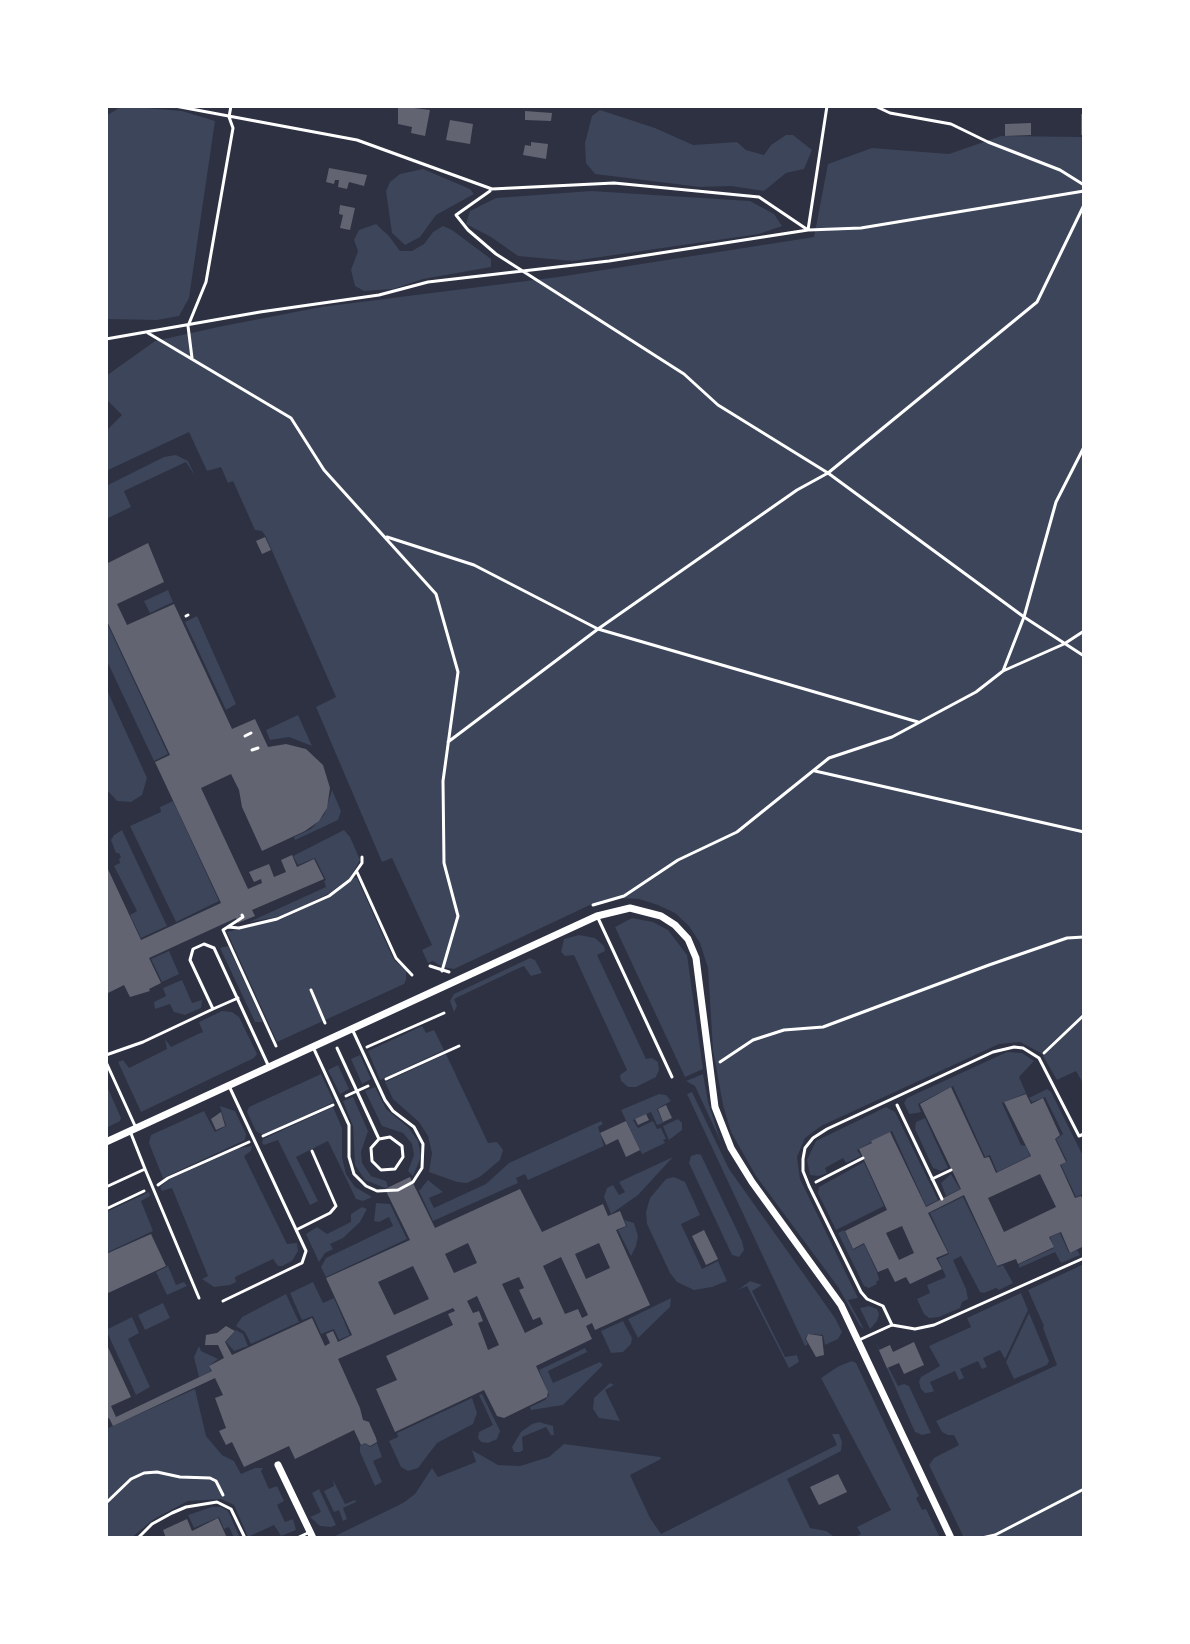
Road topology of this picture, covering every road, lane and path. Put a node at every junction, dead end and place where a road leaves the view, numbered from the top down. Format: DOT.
graph roads {
  1 [pos="175,106"];
  2 [pos="231,106"];
  3 [pos="827,106"];
  4 [pos="875,106"];
  5 [pos="229,117"];
  6 [pos="1084,188"];
  7 [pos="492,189"];
  8 [pos="1084,205"];
  9 [pos="808,230"];
  10 [pos="526,273"];
  11 [pos="188,326"];
  12 [pos="148,333"];
  13 [pos="106,339"];
  14 [pos="192,358"];
  15 [pos="1084,447"];
  16 [pos="828,473"];
  17 [pos="383,536"];
  18 [pos="1024,617"];
  19 [pos="598,629"];
  20 [pos="1084,631"];
  21 [pos="1064,644"];
  22 [pos="1084,656"];
  23 [pos="1003,671"];
  24 [pos="919,722"];
  25 [pos="251,733"];
  26 [pos="245,736"];
  27 [pos="448,742"];
  28 [pos="258,748"];
  29 [pos="252,750"];
  30 [pos="815,771"];
  31 [pos="1084,832"];
  32 [pos="362,857"];
  33 [pos="357,872"];
  34 [pos="593,905"];
  35 [pos="242,915"];
  36 [pos="597,916"];
  37 [pos="239,925"];
  38 [pos="228,927"];
  39 [pos="1084,937"];
  40 [pos="442,971"];
  41 [pos="412,975"];
  42 [pos="311,990"];
  43 [pos="238,998"];
  44 [pos="213,1009"];
  45 [pos="444,1013"];
  46 [pos="1084,1015"];
  47 [pos="325,1023"];
  48 [pos="352,1028"];
  49 [pos="276,1046"];
  50 [pos="459,1046"];
  51 [pos="313,1047"];
  52 [pos="337,1048"];
  53 [pos="362,1050"];
  54 [pos="106,1055"];
  55 [pos="1039,1058"];
  56 [pos="342,1059"];
  57 [pos="106,1062"];
  58 [pos="269,1067"];
  59 [pos="709,1068"];
  60 [pos="672,1077"];
  61 [pos="377,1082"];
  62 [pos="229,1085"];
  63 [pos="357,1091"];
  64 [pos="894,1098"];
  65 [pos="339,1101"];
  66 [pos="133,1130"];
  67 [pos="1084,1134"];
  68 [pos="379,1139"];
  69 [pos="255,1140"];
  70 [pos="106,1142"];
  71 [pos="312,1151"];
  72 [pos="863,1158"];
  73 [pos="145,1169"];
  74 [pos="951,1170"];
  75 [pos="932,1179"];
  76 [pos="809,1186"];
  77 [pos="106,1187"];
  78 [pos="154,1187"];
  79 [pos="942,1199"];
  80 [pos="106,1209"];
  81 [pos="298,1229"];
  82 [pos="1084,1258"];
  83 [pos="199,1298"];
  84 [pos="223,1301"];
  85 [pos="892,1325"];
  86 [pos="859,1340"];
  87 [pos="278,1465"];
  88 [pos="1084,1489"];
  89 [pos="106,1503"];
  90 [pos="223,1503"];
  91 [pos="312,1535"];
  92 [pos="138,1538"];
  93 [pos="245,1538"];
  94 [pos="297,1538"];
  95 [pos="951,1538"];
  96 [pos="982,1538"];
  1 -- 5 [label="path"];
  2 -- 5 [label="path"];
  3 -- 9 [label="path"];
  4 -- 6 [label="path"];
  5 -- 7 [label="path"];
  5 -- 11 [label="path"];
  6 -- 9 [label="path"];
  7 -- 9 [label="path"];
  7 -- 10 [label="path"];
  8 -- 16 [label="path"];
  9 -- 10 [label="path"];
  10 -- 11 [label="path"];
  10 -- 16 [label="path"];
  11 -- 12 [label="path"];
  11 -- 14 [label="path"];
  12 -- 13 [label="path"];
  12 -- 14 [label="path"];
  14 -- 17 [label="path"];
  15 -- 18 [label="path"];
  16 -- 18 [label="path"];
  16 -- 19 [label="path"];
  17 -- 19 [label="path"];
  17 -- 27 [label="path"];
  18 -- 21 [label="path"];
  18 -- 23 [label="path"];
  19 -- 24 [label="path"];
  19 -- 27 [label="path"];
  20 -- 21 [label="path"];
  21 -- 22 [label="path"];
  21 -- 23 [label="path"];
  23 -- 24 [label="path"];
  24 -- 30 [label="path"];
  25 -- 26 [label="path"];
  27 -- 40 [label="path"];
  28 -- 29 [label="path"];
  30 -- 31 [label="path"];
  30 -- 34 [label="path"];
  32 -- 33 [label="path"];
  33 -- 38 [label="path"];
  33 -- 41 [label="path"];
  35 -- 38 [label="path"];
  36 -- 48 [label="street"];
  36 -- 59 [label="street"];
  36 -- 60 [label="lane"];
  37 -- 38 [label="path"];
  38 -- 49 [label="path"];
  39 -- 59 [label="path"];
  42 -- 47 [label="path"];
  43 -- 44 [label="lane"];
  43 -- 44 [label="lane"];
  43 -- 58 [label="lane"];
  44 -- 54 [label="lane"];
  45 -- 53 [label="path"];
  46 -- 55 [label="path"];
  48 -- 51 [label="street"];
  48 -- 53 [label="lane"];
  50 -- 61 [label="path"];
  51 -- 58 [label="street"];
  51 -- 65 [label="lane"];
  52 -- 56 [label="path"];
  53 -- 56 [label="path"];
  53 -- 61 [label="lane"];
  55 -- 64 [label="lane"];
  55 -- 67 [label="lane"];
  56 -- 63 [label="path"];
  57 -- 66 [label="lane"];
  58 -- 62 [label="street"];
  59 -- 86 [label="street"];
  61 -- 63 [label="path"];
  61 -- 65 [label="lane"];
  62 -- 66 [label="street"];
  62 -- 69 [label="lane"];
  63 -- 65 [label="path"];
  63 -- 68 [label="path"];
  64 -- 75 [label="path"];
  64 -- 76 [label="lane"];
  65 -- 69 [label="path"];
  66 -- 70 [label="street"];
  66 -- 73 [label="lane"];
  68 -- 68 [label="path"];
  69 -- 78 [label="path"];
  69 -- 81 [label="lane"];
  71 -- 81 [label="lane"];
  72 -- 76 [label="path"];
  73 -- 77 [label="lane"];
  73 -- 78 [label="lane"];
  74 -- 75 [label="path"];
  75 -- 79 [label="path"];
  76 -- 85 [label="lane"];
  78 -- 80 [label="path"];
  78 -- 83 [label="lane"];
  81 -- 84 [label="lane"];
  82 -- 85 [label="lane"];
  85 -- 86 [label="lane"];
  86 -- 95 [label="street"];
  87 -- 91 [label="street"];
  88 -- 96 [label="path"];
  89 -- 90 [label="path"];
  90 -- 92 [label="lane"];
  90 -- 93 [label="lane"];
  91 -- 94 [label="lane"];
}
